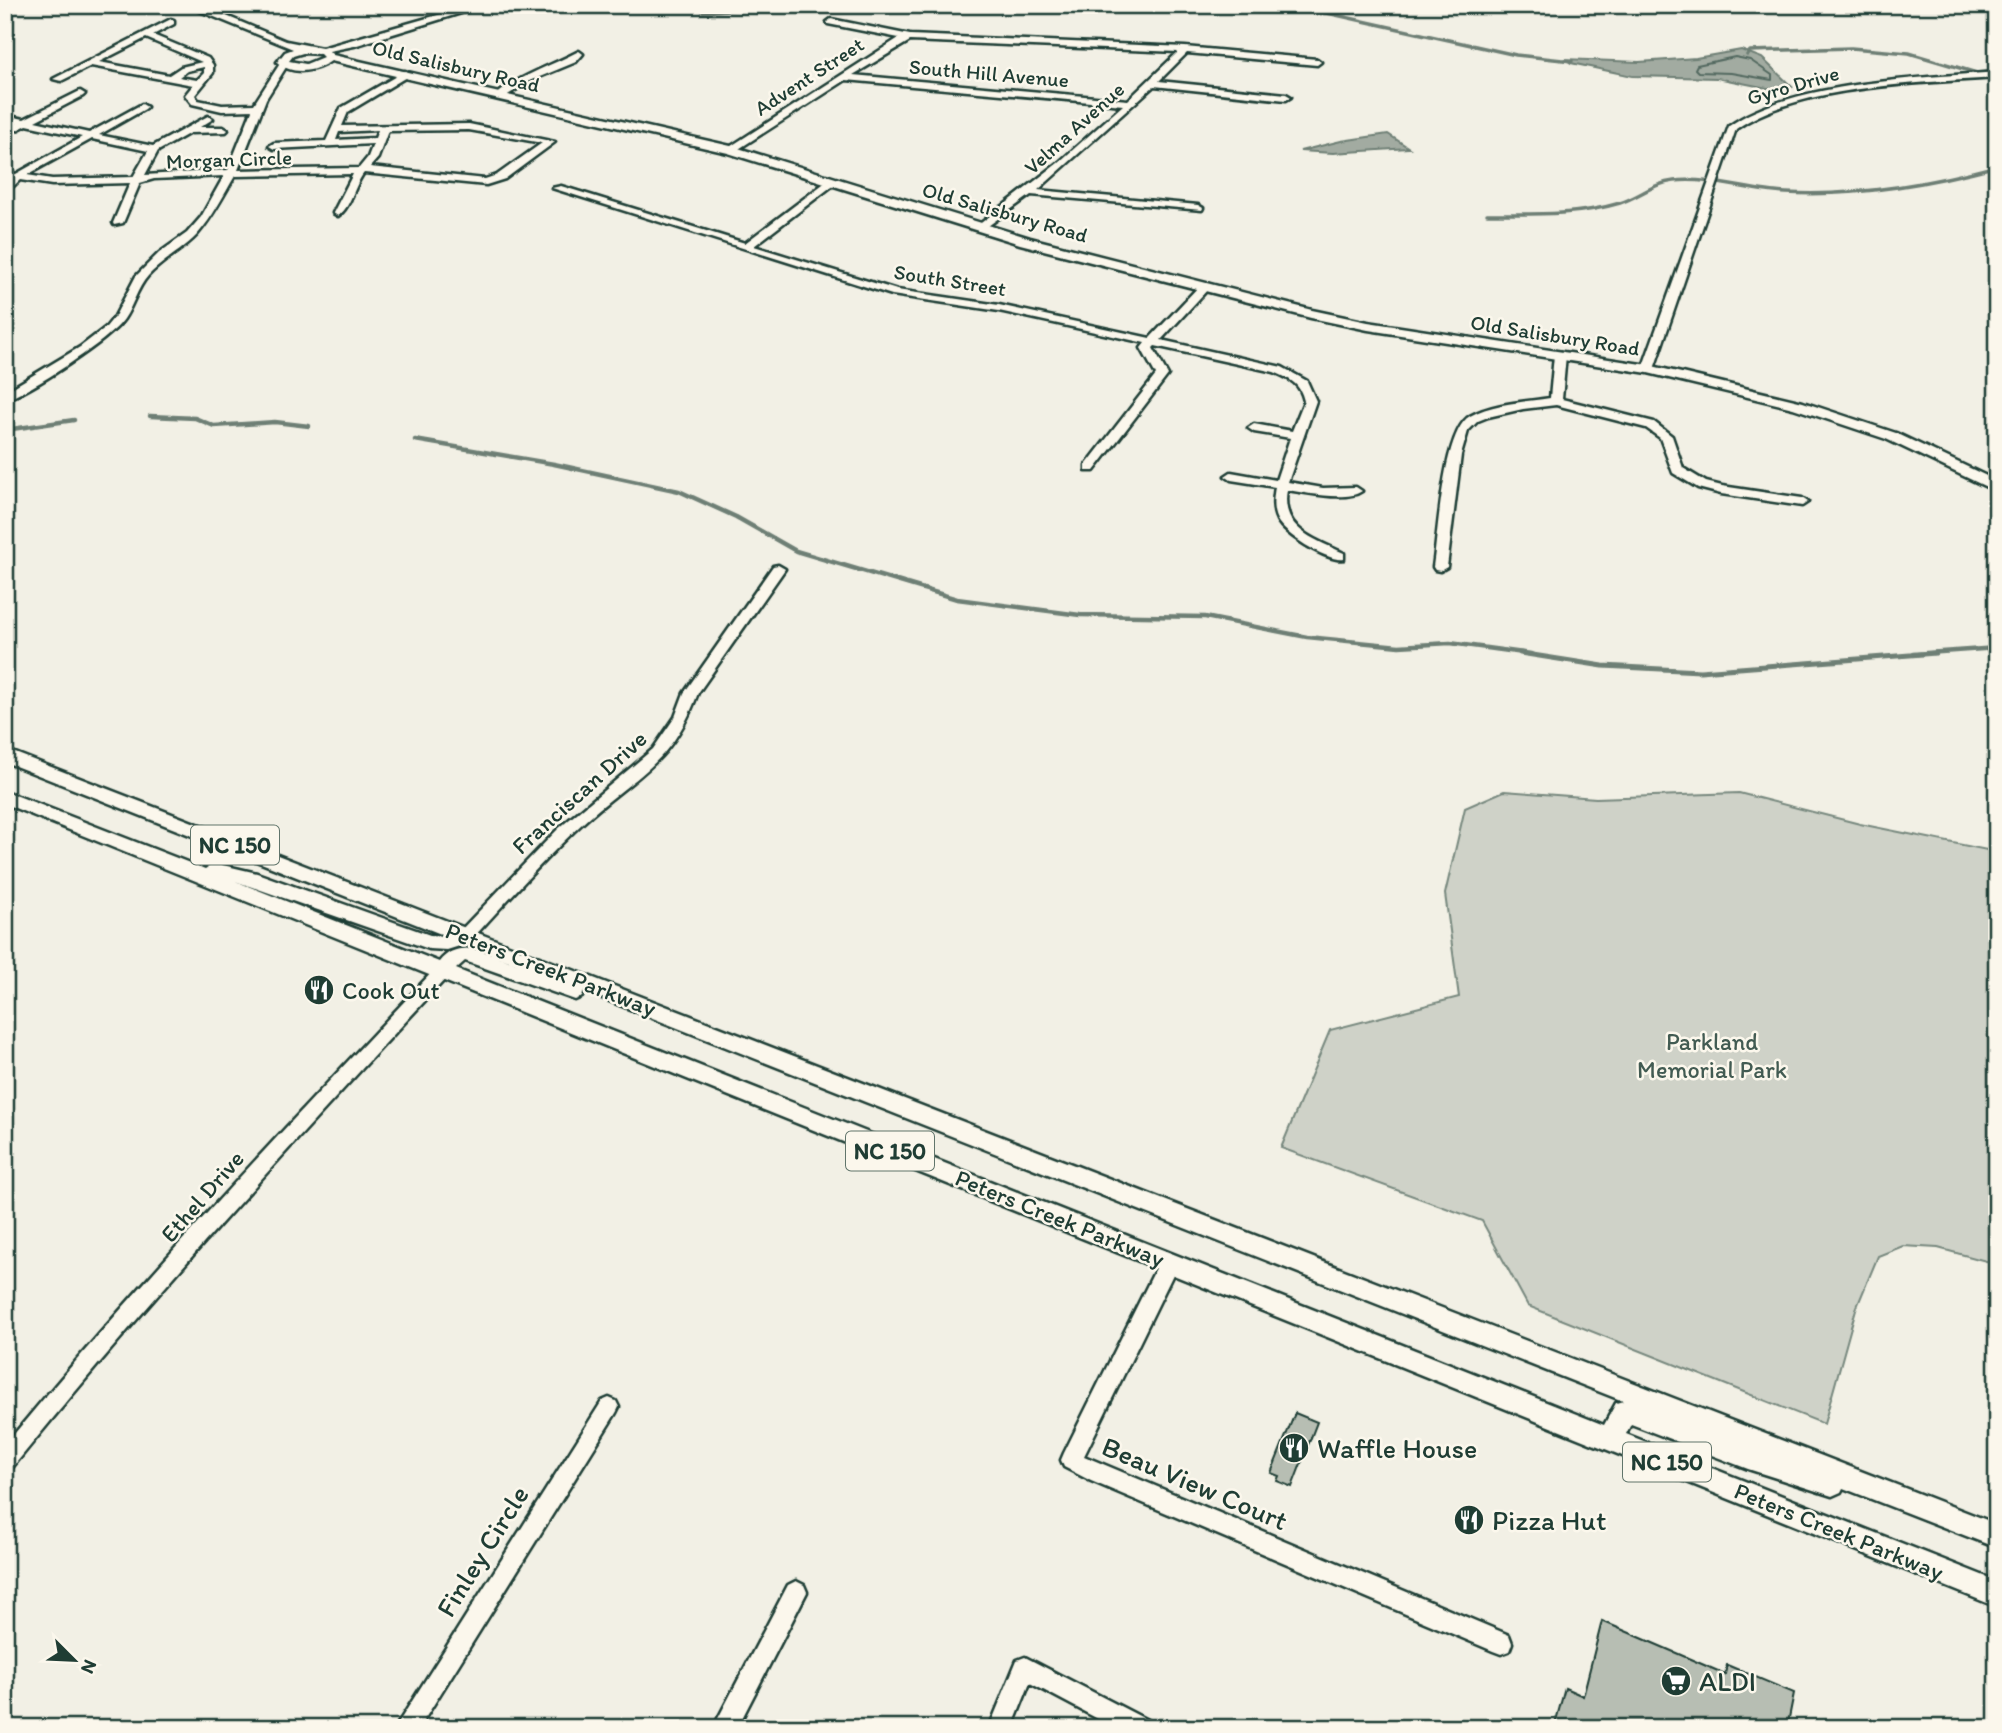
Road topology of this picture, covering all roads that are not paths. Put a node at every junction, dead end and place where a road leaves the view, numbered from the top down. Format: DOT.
graph roads {
  1 [pos="190,5"];
  2 [pos="483,5"];
  3 [pos="172,22"];
  4 [pos="831,22"];
  5 [pos="146,35"];
  6 [pos="910,38"];
  7 [pos="282,43"];
  8 [pos="1185,50"];
  9 [pos="579,54"];
  10 [pos="321,55"];
  11 [pos="287,59"];
  12 [pos="1317,62"];
  13 [pos="91,63"];
  14 [pos="208,63"];
  15 [pos="300,68"];
  16 [pos="405,74"];
  17 [pos="1997,75"];
  18 [pos="843,77"];
  19 [pos="171,78"];
  20 [pos="58,79"];
  21 [pos="276,79"];
  22 [pos="198,83"];
  23 [pos="1153,83"];
  24 [pos="80,94"];
  25 [pos="500,96"];
  26 [pos="1286,97"];
  27 [pos="1131,103"];
  28 [pos="142,107"];
  29 [pos="258,107"];
  30 [pos="5,118"];
  31 [pos="208,119"];
  32 [pos="26,122"];
  33 [pos="384,128"];
  34 [pos="336,129"];
  35 [pos="188,130"];
  36 [pos="223,131"];
  37 [pos="5,133"];
  38 [pos="91,135"];
  39 [pos="379,141"];
  40 [pos="329,144"];
  41 [pos="274,146"];
  42 [pos="155,149"];
  43 [pos="731,150"];
  44 [pos="359,171"];
  45 [pos="5,175"];
  46 [pos="229,176"];
  47 [pos="17,177"];
  48 [pos="137,179"];
  49 [pos="835,180"];
  50 [pos="557,188"];
  51 [pos="5,191"];
  52 [pos="1032,192"];
  53 [pos="1198,208"];
  54 [pos="338,213"];
  55 [pos="118,223"];
  56 [pos="981,228"];
  57 [pos="746,247"];
  58 [pos="1205,286"];
  59 [pos="1152,341"];
  60 [pos="1560,355"];
  61 [pos="1648,369"];
  62 [pos="5,385"];
  63 [pos="19,389"];
  64 [pos="5,397"];
  65 [pos="1556,401"];
  66 [pos="1254,428"];
  67 [pos="1298,436"];
  68 [pos="1090,468"];
  69 [pos="1231,476"];
  70 [pos="1281,486"];
  71 [pos="1997,487"];
  72 [pos="1356,491"];
  73 [pos="1802,502"];
  74 [pos="1339,556"];
  75 [pos="1440,567"];
  76 [pos="778,569"];
  77 [pos="5,755"];
  78 [pos="5,797"];
  79 [pos="192,871"];
  80 [pos="465,936"];
  81 [pos="443,971"];
  82 [pos="672,1014"];
  83 [pos="1169,1262"];
  84 [pos="609,1407"];
  85 [pos="1609,1439"];
  86 [pos="5,1461"];
  87 [pos="1997,1536"];
  88 [pos="796,1591"];
  89 [pos="1997,1594"];
  90 [pos="1500,1643"];
  91 [pos="406,1728"];
  92 [pos="724,1728"];
  93 [pos="1000,1728"];
  94 [pos="1139,1728"];
  1 -- 7 [label="main road, Old Salisbury Road"];
  2 -- 10 [label="street"];
  3 -- 5 [label="street"];
  4 -- 6 [label="street"];
  5 -- 13 [label="street"];
  5 -- 14 [label="street"];
  6 -- 8 [label="street"];
  6 -- 18 [label="street, Advent Street"];
  7 -- 10 [label="main road, Old Salisbury Road"];
  7 -- 11 [label="main road"];
  8 -- 12 [label="street"];
  8 -- 23 [label="street, Velma Avenue"];
  9 -- 25 [label="street"];
  10 -- 11 [label="main road, Old Salisbury Road"];
  10 -- 15 [label="main road, Old Salisbury Road"];
  10 -- 16 [label="main road, Old Salisbury Road"];
  11 -- 15 [label="main road, Old Salisbury Road"];
  11 -- 21 [label="street"];
  13 -- 19 [label="street"];
  13 -- 20 [label="street"];
  14 -- 19 [label="street"];
  14 -- 22 [label="street"];
  15 -- 21 [label="street"];
  16 -- 25 [label="main road, Old Salisbury Road"];
  16 -- 34 [label="street"];
  17 -- 61 [label="street, Gyro Drive"];
  18 -- 27 [label="street, South Hill Avenue"];
  18 -- 43 [label="street, Advent Street"];
  19 -- 22 [label="street"];
  21 -- 29 [label="street"];
  22 -- 29 [label="street"];
  23 -- 26 [label="street"];
  23 -- 27 [label="street, Velma Avenue"];
  24 -- 32 [label="street"];
  25 -- 43 [label="main road, Old Salisbury Road"];
  27 -- 52 [label="street, Velma Avenue"];
  28 -- 38 [label="street"];
  29 -- 46 [label="street"];
  30 -- 32 [label="street, Morgan Circle"];
  31 -- 35 [label="street"];
  32 -- 37 [label="street"];
  32 -- 38 [label="street, Morgan Circle"];
  33 -- 34 [label="street"];
  33 -- 39 [label="street"];
  33 -- 44 [label="street, Morgan Circle"];
  34 -- 40 [label="street"];
  35 -- 36 [label="street"];
  35 -- 42 [label="street"];
  38 -- 42 [label="street, Morgan Circle"];
  38 -- 47 [label="street"];
  39 -- 40 [label="street"];
  39 -- 44 [label="street"];
  40 -- 41 [label="street"];
  42 -- 48 [label="street"];
  43 -- 49 [label="main road, Old Salisbury Road"];
  44 -- 46 [label="street, Morgan Circle"];
  44 -- 54 [label="street"];
  45 -- 47 [label="street, Morgan Circle"];
  46 -- 48 [label="street, Morgan Circle"];
  46 -- 63 [label="street"];
  47 -- 48 [label="street, Morgan Circle"];
  47 -- 51 [label="street"];
  48 -- 55 [label="street"];
  49 -- 56 [label="main road, Old Salisbury Road"];
  49 -- 57 [label="street"];
  50 -- 57 [label="street, South Street"];
  52 -- 53 [label="street"];
  52 -- 56 [label="street, Velma Avenue"];
  56 -- 58 [label="main road, Old Salisbury Road"];
  57 -- 59 [label="street, South Street"];
  58 -- 59 [label="street"];
  58 -- 60 [label="main road, Old Salisbury Road"];
  59 -- 67 [label="street, South Street"];
  59 -- 68 [label="street"];
  60 -- 61 [label="main road, Old Salisbury Road"];
  60 -- 65 [label="street"];
  61 -- 71 [label="main road, Old Salisbury Road"];
  62 -- 63 [label="street"];
  63 -- 64 [label="street"];
  65 -- 73 [label="street"];
  65 -- 75 [label="street"];
  66 -- 67 [label="street"];
  67 -- 70 [label="street"];
  69 -- 70 [label="street"];
  70 -- 72 [label="street"];
  70 -- 74 [label="street"];
  76 -- 80 [label="street, Franciscan Drive"];
  77 -- 80 [label="main road, Peters Creek Parkway / NC 150"];
  78 -- 79 [label="main road, Peters Creek Parkway / NC 150"];
  79 -- 80 [label="main road"];
  79 -- 81 [label="main road, Peters Creek Parkway / NC 150"];
  80 -- 82 [label="main road, Peters Creek Parkway / NC 150"];
  81 -- 82 [label="main road"];
  81 -- 83 [label="main road, Peters Creek Parkway / NC 150"];
  81 -- 86 [label="street, Ethel Drive"];
  82 -- 87 [label="main road, Peters Creek Parkway / NC 150"];
  83 -- 85 [label="main road, Peters Creek Parkway / NC 150"];
  83 -- 90 [label="street, Beau View Court"];
  84 -- 91 [label="street, Finley Circle"];
  85 -- 87 [label="main road"];
  85 -- 89 [label="main road, Peters Creek Parkway / NC 150"];
  88 -- 92 [label="street"];
  93 -- 94 [label="street"];
}
